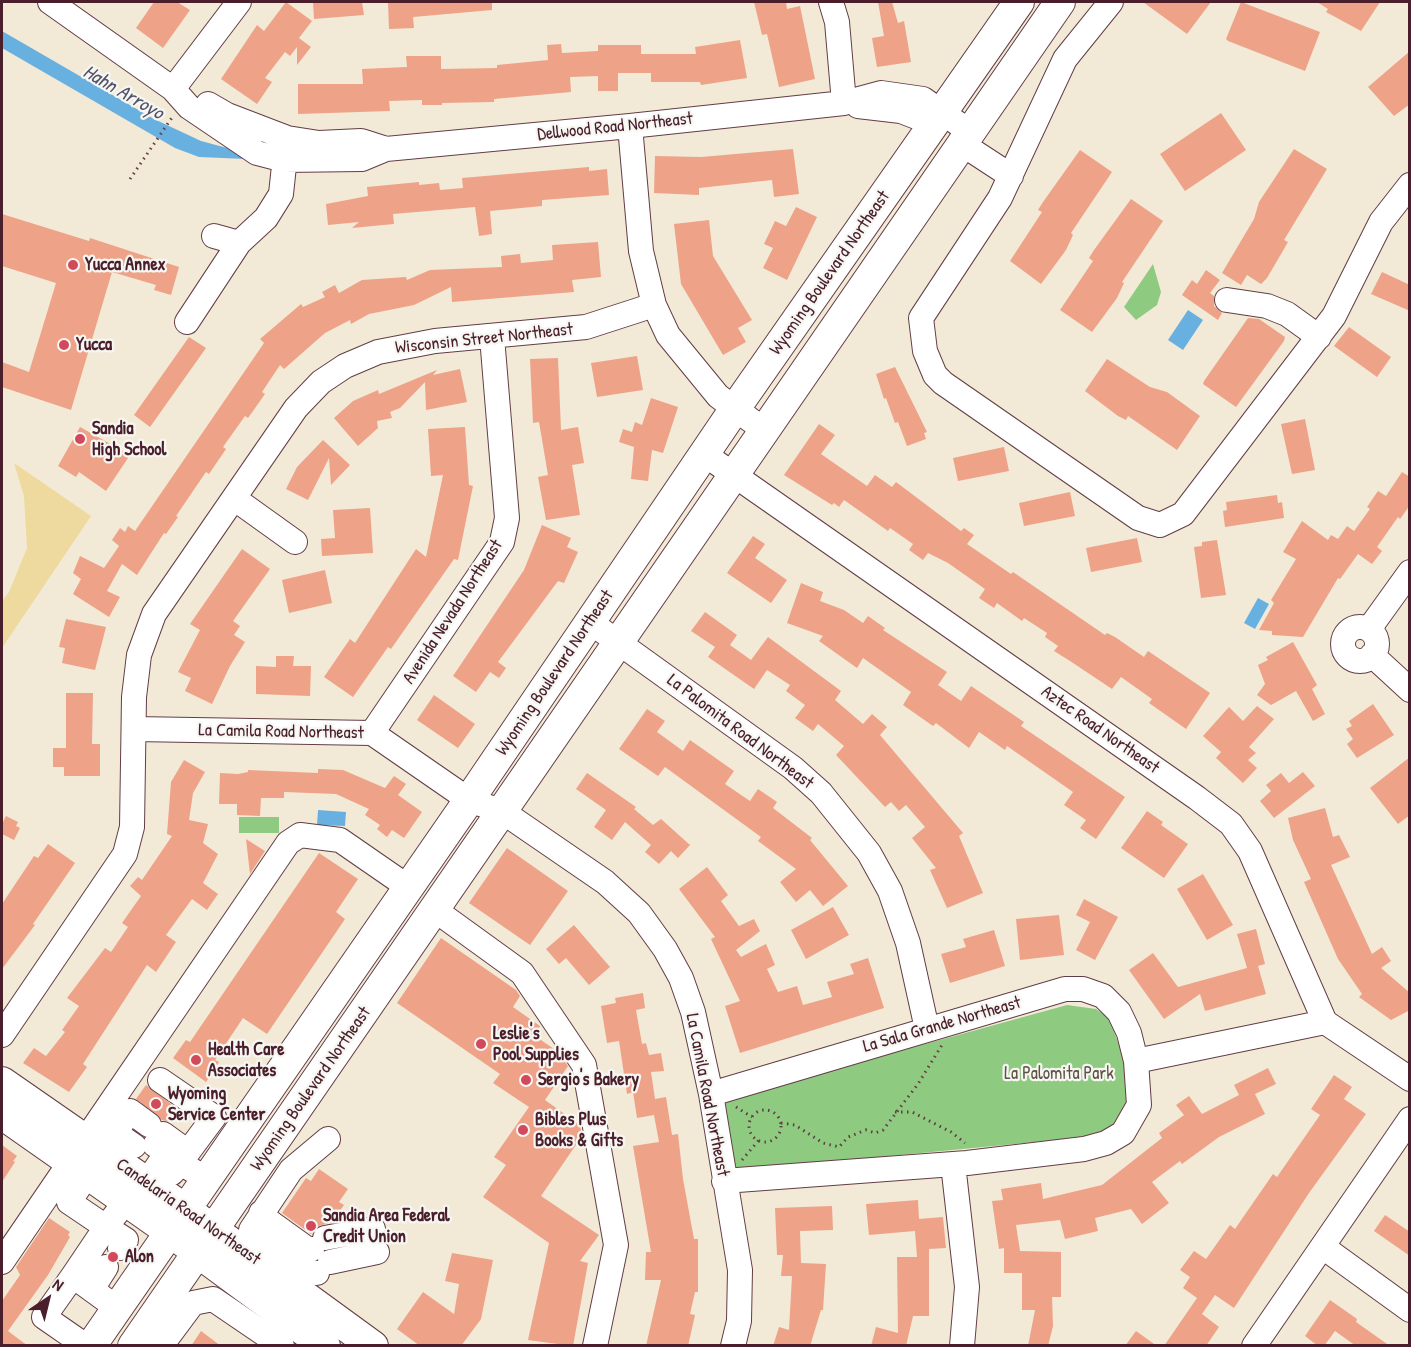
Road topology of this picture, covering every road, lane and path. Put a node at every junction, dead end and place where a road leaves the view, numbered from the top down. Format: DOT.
graph roads {
  1 [pos="50,2"];
  2 [pos="239,2"];
  3 [pos="831,2"];
  4 [pos="1019,2"];
  5 [pos="1060,2"];
  6 [pos="1111,2"];
  7 [pos="173,88"];
  8 [pos="844,103"];
  9 [pos="942,111"];
  10 [pos="172,118"];
  11 [pos="630,126"];
  12 [pos="966,138"];
  13 [pos="286,149"];
  14 [pos="1011,176"];
  15 [pos="130,179"];
  16 [pos="1410,185"];
  17 [pos="214,236"];
  18 [pos="239,243"];
  19 [pos="1227,300"];
  20 [pos="654,305"];
  21 [pos="187,322"];
  22 [pos="492,337"];
  23 [pos="1319,337"];
  24 [pos="734,410"];
  25 [pos="764,430"];
  26 [pos="704,454"];
  27 [pos="733,475"];
  28 [pos="235,498"];
  29 [pos="295,542"];
  30 [pos="1410,572"];
  31 [pos="590,622"];
  32 [pos="620,643"];
  33 [pos="1410,690"];
  34 [pos="134,729"];
  35 [pos="372,733"];
  36 [pos="469,800"];
  37 [pos="503,812"];
  38 [pos="408,887"];
  39 [pos="435,910"];
  40 [pos="1324,1022"];
  41 [pos="2,1035"];
  42 [pos="935,1036"];
  43 [pos="299,1042"];
  44 [pos="1136,1061"];
  45 [pos="328,1063"];
  46 [pos="1410,1079"];
  47 [pos="160,1080"];
  48 [pos="2,1082"];
  49 [pos="711,1094"];
  50 [pos="734,1106"];
  51 [pos="895,1112"];
  52 [pos="2,1114"];
  53 [pos="752,1117"];
  54 [pos="1410,1119"];
  55 [pos="781,1123"];
  56 [pos="328,1139"];
  57 [pos="759,1140"];
  58 [pos="134,1152"];
  59 [pos="961,1155"];
  60 [pos="730,1174"];
  61 [pos="206,1179"];
  62 [pos="178,1220"];
  63 [pos="106,1227"];
  64 [pos="206,1241"];
  65 [pos="1323,1247"];
  66 [pos="321,1255"];
  67 [pos="2,1262"];
  68 [pos="82,1283"];
  69 [pos="117,1308"];
  70 [pos="1410,1310"];
  71 [pos="86,1346"];
  72 [pos="91,1346"];
  73 [pos="133,1346"];
  74 [pos="161,1346"];
  75 [pos="282,1346"];
  76 [pos="325,1346"];
  77 [pos="372,1346"];
  78 [pos="595,1346"];
  79 [pos="733,1346"];
  80 [pos="962,1346"];
  81 [pos="1254,1346"];
  1 -- 7 [label="street, Dellwood Road Northeast"];
  2 -- 7 [label="street"];
  3 -- 8 [label="street"];
  4 -- 9 [label="main road, Wyoming Boulevard Northeast"];
  5 -- 12 [label="main road, Wyoming Boulevard Northeast"];
  6 -- 14 [label="street"];
  7 -- 13 [label="street, Dellwood Road Northeast"];
  8 -- 9 [label="street, Dellwood Road Northeast"];
  8 -- 11 [label="street, Dellwood Road Northeast"];
  9 -- 12 [label="street"];
  9 -- 24 [label="main road, Wyoming Boulevard Northeast"];
  10 -- 15 [label="path"];
  11 -- 13 [label="street, Dellwood Road Northeast"];
  11 -- 20 [label="street"];
  12 -- 14 [label="street"];
  12 -- 25 [label="main road, Wyoming Boulevard Northeast"];
  13 -- 18 [label="street"];
  14 -- 23 [label="street"];
  16 -- 23 [label="street"];
  17 -- 18 [label="street"];
  18 -- 21 [label="street"];
  19 -- 23 [label="street"];
  20 -- 22 [label="street, Wisconsin Street Northeast"];
  20 -- 24 [label="street"];
  22 -- 28 [label="street, Wisconsin Street Northeast"];
  22 -- 35 [label="street, Avenida Nevada Northeast"];
  24 -- 25 [label="street"];
  24 -- 26 [label="main road, Wyoming Boulevard Northeast"];
  25 -- 27 [label="main road, Wyoming Boulevard Northeast"];
  26 -- 27 [label="street, Aztec Road Northeast"];
  26 -- 31 [label="main road, Wyoming Boulevard Northeast"];
  27 -- 32 [label="main road, Wyoming Boulevard Northeast"];
  27 -- 40 [label="street, Aztec Road Northeast"];
  28 -- 29 [label="street"];
  28 -- 34 [label="street, Wisconsin Street Northeast"];
  30 -- 33 [label="street"];
  31 -- 32 [label="street, La Palomita Road Northeast"];
  31 -- 36 [label="main road, Wyoming Boulevard Northeast"];
  32 -- 37 [label="main road, Wyoming Boulevard Northeast"];
  32 -- 42 [label="street, La Palomita Road Northeast"];
  34 -- 35 [label="street, La Camila Road Northeast"];
  34 -- 41 [label="street, Wisconsin Street Northeast"];
  35 -- 36 [label="street, La Camila Road Northeast"];
  36 -- 37 [label="street, La Camila Road Northeast"];
  36 -- 38 [label="main road, Wyoming Boulevard Northeast"];
  37 -- 39 [label="main road, Wyoming Boulevard Northeast"];
  37 -- 49 [label="street, La Camila Road Northeast"];
  38 -- 43 [label="main road, Wyoming Boulevard Northeast"];
  38 -- 58 [label="street"];
  39 -- 45 [label="main road, Wyoming Boulevard Northeast"];
  39 -- 78 [label="street"];
  40 -- 44 [label="street"];
  40 -- 46 [label="street"];
  42 -- 44 [label="street, La Sala Grande Northeast"];
  42 -- 49 [label="street, La Sala Grande Northeast"];
  42 -- 51 [label="path"];
  43 -- 45 [label="street"];
  43 -- 61 [label="main road, Wyoming Boulevard Northeast"];
  44 -- 59 [label="street, La Sala Grande Northeast"];
  45 -- 64 [label="main road, Wyoming Boulevard Northeast"];
  47 -- 58 [label="street"];
  48 -- 58 [label="main road, Candelaria Road Northeast"];
  49 -- 60 [label="street, La Camila Road Northeast"];
  50 -- 53 [label="path"];
  51 -- 55 [label="path"];
  51 -- 59 [label="path"];
  52 -- 58 [label="main road, Candelaria Road Northeast"];
  53 -- 55 [label="path"];
  53 -- 57 [label="path"];
  54 -- 65 [label="street"];
  55 -- 57 [label="path"];
  56 -- 66 [label="street"];
  57 -- 60 [label="path"];
  58 -- 61 [label="street"];
  58 -- 62 [label="main road, Candelaria Road Northeast"];
  58 -- 63 [label="street"];
  58 -- 63 [label="street"];
  58 -- 67 [label="street"];
  59 -- 60 [label="street, La Sala Grande Northeast"];
  59 -- 80 [label="street"];
  60 -- 79 [label="street, La Camila Road Northeast"];
  61 -- 62 [label="main road, Wyoming Boulevard Northeast"];
  62 -- 64 [label="main road, Candelaria Road Northeast"];
  62 -- 69 [label="main road, Wyoming Boulevard Northeast"];
  63 -- 68 [label="street"];
  63 -- 68 [label="street"];
  64 -- 73 [label="main road, Wyoming Boulevard Northeast"];
  64 -- 76 [label="main road, Candelaria Road Northeast"];
  64 -- 77 [label="main road, Candelaria Road Northeast"];
  65 -- 70 [label="street"];
  65 -- 81 [label="street"];
  66 -- 66 [label="street"];
  68 -- 69 [label="street"];
  68 -- 71 [label="street"];
  69 -- 72 [label="main road, Wyoming Boulevard Northeast"];
  74 -- 75 [label="street"];
}
